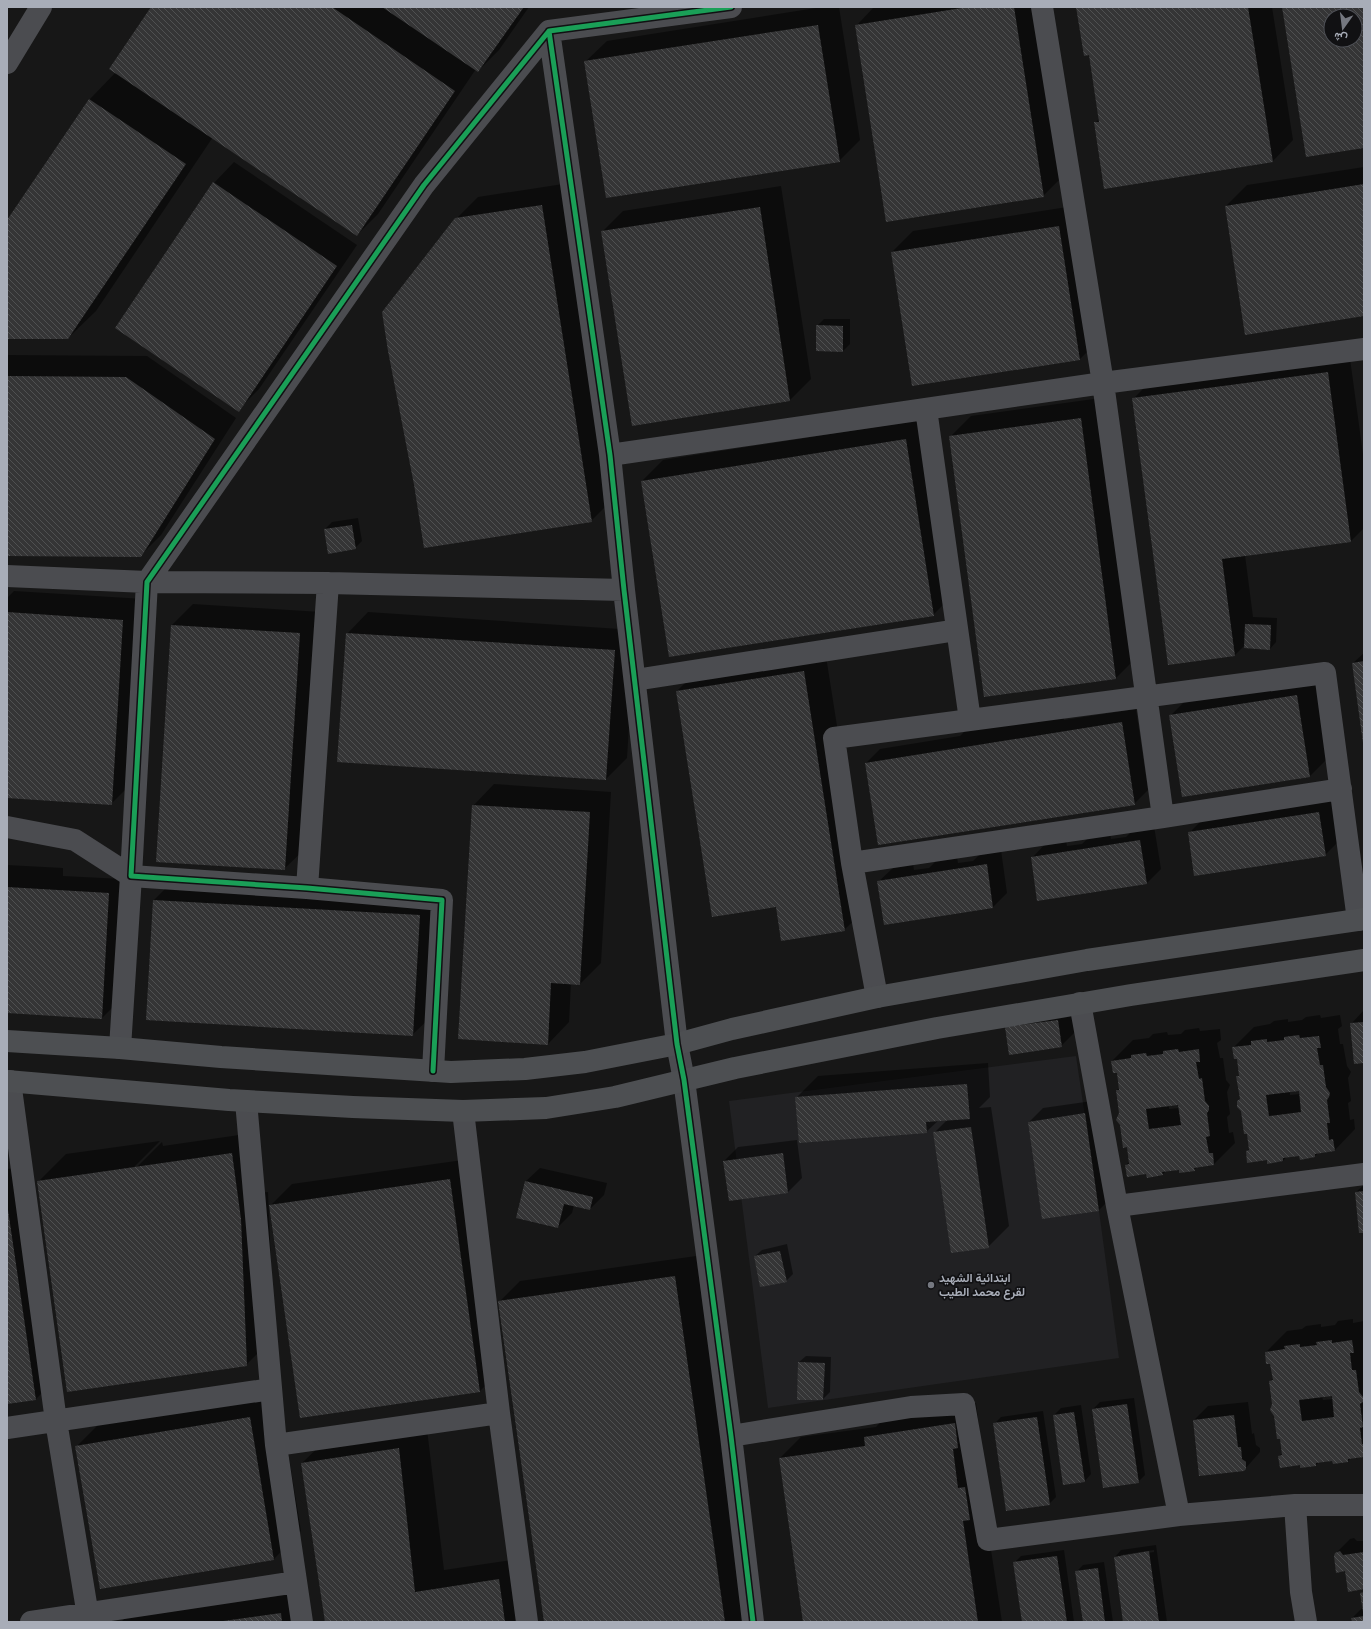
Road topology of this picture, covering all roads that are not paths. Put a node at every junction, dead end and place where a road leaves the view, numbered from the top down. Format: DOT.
graph roads {
  1 [pos="41,7"];
  2 [pos="732,7"];
  3 [pos="1042,7"];
  4 [pos="549,31"];
  5 [pos="16,37"];
  6 [pos="7,63"];
  7 [pos="1364,349"];
  8 [pos="1103,383"];
  9 [pos="926,409"];
  10 [pos="610,455"];
  11 [pos="7,576"];
  12 [pos="147,582"];
  13 [pos="328,583"];
  14 [pos="624,590"];
  15 [pos="957,630"];
  16 [pos="634,680"];
  17 [pos="1146,697"];
  18 [pos="970,720"];
  19 [pos="1341,789"];
  20 [pos="1164,817"];
  21 [pos="7,827"];
  22 [pos="852,863"];
  23 [pos="131,876"];
  24 [pos="307,888"];
  25 [pos="1361,919"];
  26 [pos="1364,960"];
  27 [pos="877,997"];
  28 [pos="1080,1003"];
  29 [pos="7,1041"];
  30 [pos="677,1044"];
  31 [pos="120,1048"];
  32 [pos="433,1071"];
  33 [pos="684,1080"];
  34 [pos="9,1081"];
  35 [pos="246,1101"];
  36 [pos="463,1111"];
  37 [pos="1364,1174"];
  38 [pos="1117,1206"];
  39 [pos="271,1389"];
  40 [pos="499,1413"];
  41 [pos="56,1421"];
  42 [pos="7,1428"];
  43 [pos="731,1436"];
  44 [pos="276,1445"];
  45 [pos="1295,1505"];
  46 [pos="1364,1505"];
  47 [pos="1179,1515"];
  48 [pos="296,1582"];
  49 [pos="88,1618"];
  50 [pos="31,1622"];
  51 [pos="302,1622"];
  52 [pos="527,1622"];
  53 [pos="753,1622"];
  54 [pos="1306,1622"];
  1 -- 5 [label="street"];
  2 -- 4 [label="street"];
  3 -- 8 [label="street"];
  4 -- 10 [label="street"];
  4 -- 12 [label="street"];
  5 -- 6 [label="street"];
  7 -- 8 [label="street"];
  8 -- 9 [label="street"];
  8 -- 17 [label="street"];
  9 -- 10 [label="street"];
  9 -- 15 [label="street"];
  10 -- 14 [label="street"];
  11 -- 12 [label="street"];
  12 -- 13 [label="street"];
  12 -- 23 [label="street"];
  13 -- 14 [label="street"];
  13 -- 24 [label="street"];
  14 -- 16 [label="street"];
  15 -- 16 [label="street"];
  15 -- 18 [label="street"];
  16 -- 30 [label="street"];
  17 -- 18 [label="street"];
  17 -- 19 [label="street"];
  17 -- 20 [label="street"];
  18 -- 22 [label="street"];
  19 -- 20 [label="street"];
  19 -- 25 [label="street"];
  20 -- 22 [label="street"];
  21 -- 23 [label="street"];
  22 -- 27 [label="street"];
  23 -- 24 [label="street"];
  23 -- 31 [label="street"];
  24 -- 32 [label="street"];
  25 -- 27 [label="main road"];
  26 -- 28 [label="main road"];
  27 -- 30 [label="main road"];
  28 -- 33 [label="main road"];
  28 -- 38 [label="street"];
  29 -- 31 [label="main road"];
  30 -- 32 [label="main road"];
  30 -- 33 [label="street"];
  31 -- 32 [label="main road"];
  33 -- 36 [label="main road"];
  33 -- 43 [label="street"];
  34 -- 35 [label="main road"];
  34 -- 41 [label="street"];
  35 -- 36 [label="main road"];
  35 -- 39 [label="street"];
  36 -- 40 [label="street"];
  37 -- 38 [label="street"];
  38 -- 47 [label="street"];
  39 -- 41 [label="street"];
  39 -- 44 [label="street"];
  40 -- 44 [label="street"];
  40 -- 52 [label="street"];
  41 -- 42 [label="street"];
  41 -- 49 [label="street"];
  43 -- 47 [label="street"];
  43 -- 53 [label="street"];
  44 -- 48 [label="street"];
  45 -- 46 [label="street"];
  45 -- 47 [label="street"];
  45 -- 54 [label="street"];
  48 -- 49 [label="street"];
  48 -- 51 [label="street"];
  49 -- 50 [label="street"];
}
